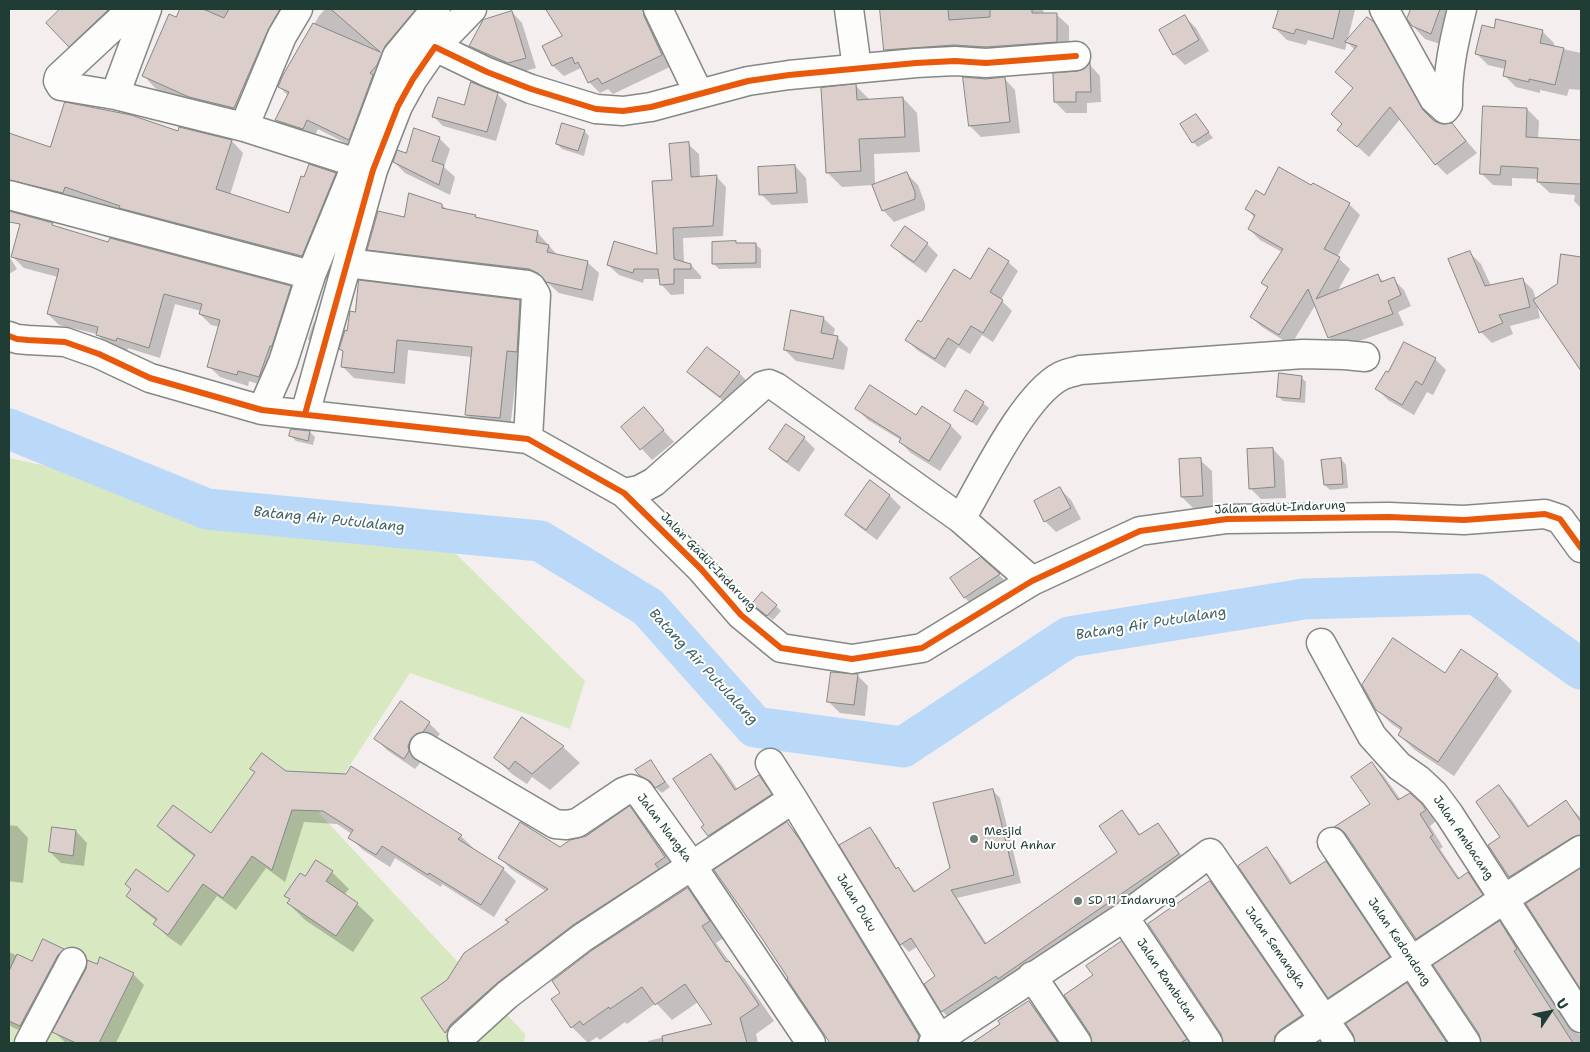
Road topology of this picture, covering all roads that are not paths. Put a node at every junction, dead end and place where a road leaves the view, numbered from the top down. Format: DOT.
graph roads {
  1 [pos="132,9"];
  2 [pos="147,9"];
  3 [pos="298,9"];
  4 [pos="436,9"];
  5 [pos="472,9"];
  6 [pos="658,9"];
  7 [pos="849,9"];
  8 [pos="1384,9"];
  9 [pos="1462,9"];
  10 [pos="435,47"];
  11 [pos="1076,56"];
  12 [pos="857,68"];
  13 [pos="699,94"];
  14 [pos="115,95"];
  15 [pos="244,127"];
  16 [pos="357,163"];
  17 [pos="9,195"];
  18 [pos="347,263"];
  19 [pos="311,276"];
  20 [pos="9,336"];
  21 [pos="1365,357"];
  22 [pos="262,410"];
  23 [pos="305,414"];
  24 [pos="528,439"];
  25 [pos="624,493"];
  26 [pos="961,519"];
  27 [pos="1581,548"];
  28 [pos="1032,581"];
  29 [pos="1322,643"];
  30 [pos="424,747"];
  31 [pos="770,763"];
  32 [pos="793,798"];
  33 [pos="1332,842"];
  34 [pos="1581,850"];
  35 [pos="692,866"];
  36 [pos="1504,899"];
  37 [pos="1124,917"];
  38 [pos="1411,961"];
  39 [pos="72,962"];
  40 [pos="1032,976"];
  41 [pos="1581,1018"];
  42 [pos="1324,1020"];
  43 [pos="462,1036"];
  44 [pos="938,1042"];
  45 [pos="29,1043"];
  46 [pos="811,1043"];
  47 [pos="1077,1043"];
  48 [pos="1208,1043"];
  49 [pos="1289,1043"];
  50 [pos="1340,1043"];
  51 [pos="1466,1043"];
  1 -- 14 [label="street"];
  2 -- 14 [label="street"];
  3 -- 15 [label="street"];
  4 -- 16 [label="street"];
  5 -- 10 [label="street"];
  6 -- 13 [label="street"];
  7 -- 12 [label="street"];
  8 -- 9 [label="street"];
  10 -- 13 [label="street"];
  10 -- 18 [label="street"];
  11 -- 12 [label="street"];
  12 -- 13 [label="street"];
  14 -- 15 [label="street"];
  15 -- 16 [label="street"];
  16 -- 19 [label="street"];
  17 -- 19 [label="street"];
  18 -- 23 [label="street"];
  18 -- 24 [label="street"];
  19 -- 22 [label="street"];
  20 -- 22 [label="street, Jalan Gadut-Indarung"];
  21 -- 26 [label="street"];
  22 -- 23 [label="street, Jalan Gadut-Indarung"];
  23 -- 24 [label="street, Jalan Gadut-Indarung"];
  24 -- 25 [label="street, Jalan Gadut-Indarung"];
  25 -- 26 [label="street"];
  25 -- 28 [label="street, Jalan Gadut-Indarung"];
  26 -- 28 [label="street"];
  27 -- 28 [label="street, Jalan Gadut-Indarung"];
  29 -- 36 [label="street, Jalan Ambacang"];
  30 -- 35 [label="street, Jalan Nangka"];
  31 -- 32 [label="street, Jalan Duku"];
  32 -- 35 [label="street"];
  32 -- 44 [label="street, Jalan Duku"];
  33 -- 38 [label="street, Jalan Kedondong"];
  34 -- 36 [label="street"];
  35 -- 43 [label="street"];
  35 -- 46 [label="street, Jalan Nangka"];
  36 -- 38 [label="street"];
  36 -- 41 [label="street, Jalan Ambacang"];
  37 -- 40 [label="street"];
  37 -- 42 [label="street, Jalan Semangka"];
  37 -- 48 [label="street, Jalan Rambutan"];
  38 -- 42 [label="street"];
  38 -- 51 [label="street, Jalan Kedondong"];
  39 -- 45 [label="street"];
  40 -- 44 [label="street"];
  40 -- 47 [label="street"];
  42 -- 49 [label="street"];
  42 -- 50 [label="street, Jalan Semangka"];
}
